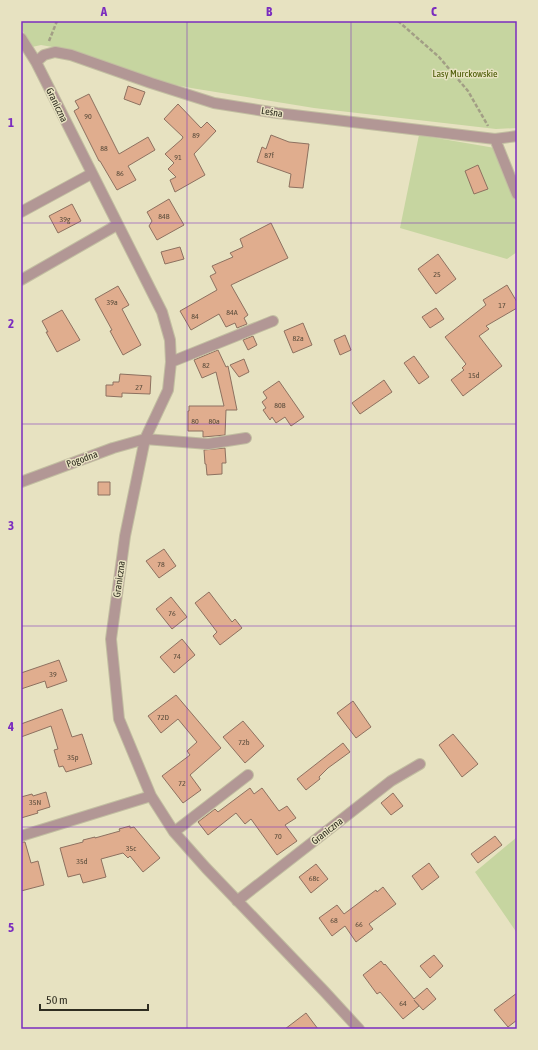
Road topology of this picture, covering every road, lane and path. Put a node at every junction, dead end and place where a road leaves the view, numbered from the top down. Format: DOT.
graph roads {
  1 [pos="58,21"];
  2 [pos="398,21"];
  3 [pos="21,38"];
  4 [pos="44,55"];
  5 [pos="36,62"];
  6 [pos="517,136"];
  7 [pos="495,139"];
  8 [pos="91,174"];
  9 [pos="517,194"];
  10 [pos="21,212"];
  11 [pos="117,225"];
  12 [pos="21,280"];
  13 [pos="273,321"];
  14 [pos="171,362"];
  15 [pos="246,438"];
  16 [pos="145,439"];
  17 [pos="21,482"];
  18 [pos="420,764"];
  19 [pos="248,775"];
  20 [pos="151,796"];
  21 [pos="174,832"];
  22 [pos="21,836"];
  23 [pos="237,901"];
  24 [pos="359,1029"];
  1 -- 4 [label="path"];
  2 -- 7 [label="path"];
  3 -- 5 [label="street, Graniczna"];
  4 -- 5 [label="street"];
  4 -- 7 [label="street, Leśna"];
  5 -- 8 [label="street, Graniczna"];
  6 -- 7 [label="street, Leśna"];
  7 -- 9 [label="street"];
  8 -- 10 [label="street"];
  8 -- 11 [label="street, Graniczna"];
  11 -- 12 [label="street"];
  11 -- 14 [label="street, Graniczna"];
  13 -- 14 [label="street"];
  14 -- 16 [label="street, Graniczna"];
  15 -- 16 [label="street"];
  16 -- 17 [label="street, Pogodna"];
  16 -- 20 [label="street, Graniczna"];
  18 -- 23 [label="street, Graniczna"];
  19 -- 21 [label="street"];
  20 -- 21 [label="street, Graniczna"];
  20 -- 22 [label="street"];
  21 -- 23 [label="street, Graniczna"];
  23 -- 24 [label="street, Graniczna"];
}
